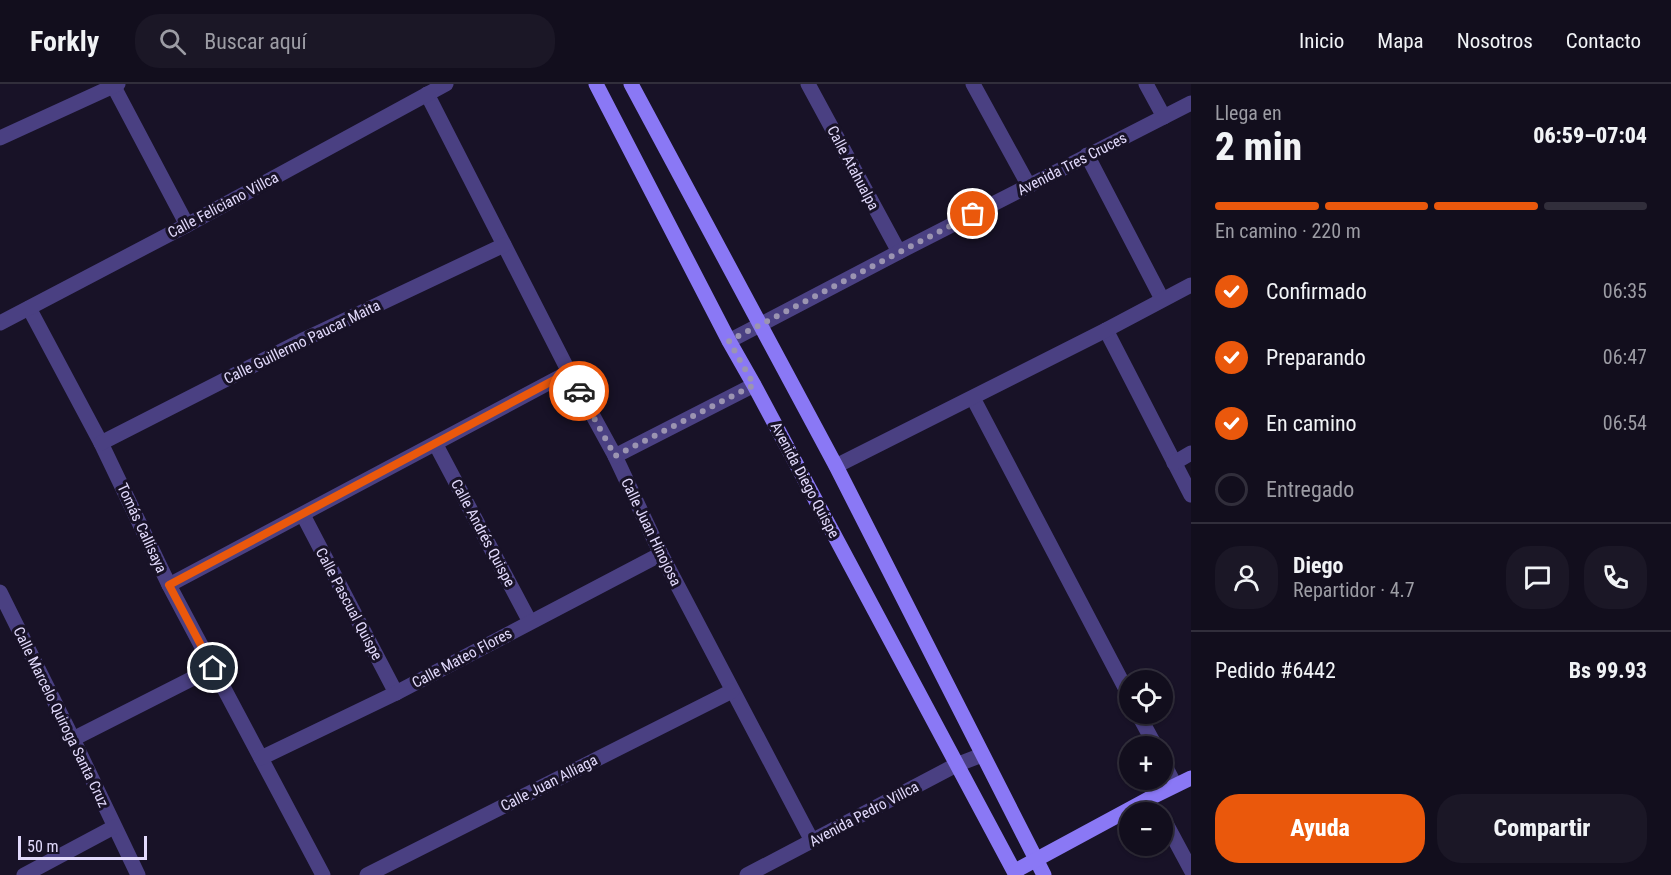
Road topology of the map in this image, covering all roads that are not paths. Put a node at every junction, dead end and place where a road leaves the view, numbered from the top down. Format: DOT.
graph roads {
  1 [pos="446,84"];
  2 [pos="596,84"];
  3 [pos="631,84"];
  4 [pos="808,84"];
  5 [pos="973,84"];
  6 [pos="1146,84"];
  7 [pos="116,85"];
  8 [pos="88,90"];
  9 [pos="427,93"];
  10 [pos="1191,103"];
  11 [pos="1164,117"];
  12 [pos="0,138"];
  13 [pos="1087,155"];
  14 [pos="1029,186"];
  15 [pos="187,225"];
  16 [pos="504,245"];
  17 [pos="898,252"];
  18 [pos="1191,285"];
  19 [pos="1162,299"];
  20 [pos="29,308"];
  21 [pos="0,323"];
  22 [pos="760,324"];
  23 [pos="1106,330"];
  24 [pos="729,341"];
  25 [pos="569,372"];
  26 [pos="754,385"];
  27 [pos="973,398"];
  28 [pos="101,443"];
  29 [pos="436,445"];
  30 [pos="1191,453"];
  31 [pos="615,456"];
  32 [pos="1174,463"];
  33 [pos="836,466"];
  34 [pos="1191,495"];
  35 [pos="303,516"];
  36 [pos="661,554"];
  37 [pos="169,585"];
  38 [pos="0,592"];
  39 [pos="530,622"];
  40 [pos="213,668"];
  41 [pos="1119,676"];
  42 [pos="732,691"];
  43 [pos="396,693"];
  44 [pos="73,739"];
  45 [pos="982,755"];
  46 [pos="261,758"];
  47 [pos="956,765"];
  48 [pos="1191,778"];
  49 [pos="1173,781"];
  50 [pos="1175,785"];
  51 [pos="1152,796"];
  52 [pos="1155,802"];
  53 [pos="114,827"];
  54 [pos="1173,836"];
  55 [pos="812,841"];
  56 [pos="1036,859"];
  57 [pos="1191,870"];
  58 [pos="1015,873"];
  59 [pos="24,875"];
  60 [pos="138,875"];
  61 [pos="322,875"];
  62 [pos="366,875"];
  63 [pos="747,875"];
  64 [pos="1044,875"];
  1 -- 9 [label="street, Calle Feliciano Villca"];
  2 -- 24 [label="street, Avenida Diego Quispe"];
  3 -- 22 [label="street"];
  4 -- 17 [label="street, Calle Atahualpa"];
  5 -- 14 [label="street"];
  6 -- 11 [label="street"];
  7 -- 8 [label="street"];
  7 -- 15 [label="street"];
  8 -- 12 [label="street"];
  9 -- 15 [label="street, Calle Feliciano Villca"];
  9 -- 16 [label="street, Calle Juan Hinojosa"];
  10 -- 11 [label="street, Avenida Tres Cruces"];
  11 -- 13 [label="street, Avenida Tres Cruces"];
  13 -- 14 [label="street, Avenida Tres Cruces"];
  13 -- 19 [label="street"];
  14 -- 17 [label="street, Avenida Tres Cruces"];
  15 -- 20 [label="street, Calle Feliciano Villca"];
  16 -- 25 [label="street, Calle Juan Hinojosa"];
  16 -- 28 [label="street, Calle Guillermo Paucar Maita"];
  17 -- 22 [label="street, Avenida Tres Cruces"];
  18 -- 19 [label="street"];
  19 -- 23 [label="street"];
  20 -- 21 [label="street, Calle Feliciano Villca"];
  20 -- 28 [label="street, Tomás Callisaya"];
  22 -- 24 [label="street, Avenida Tres Cruces"];
  22 -- 33 [label="street"];
  23 -- 27 [label="street"];
  23 -- 32 [label="street"];
  24 -- 26 [label="street, Avenida Diego Quispe"];
  25 -- 29 [label="street"];
  25 -- 31 [label="street, Calle Juan Hinojosa"];
  26 -- 31 [label="street"];
  26 -- 47 [label="street, Avenida Diego Quispe"];
  27 -- 33 [label="street"];
  27 -- 41 [label="street"];
  28 -- 37 [label="street, Tomás Callisaya"];
  29 -- 35 [label="street"];
  29 -- 39 [label="street, Calle Andrés Quispe"];
  30 -- 32 [label="street"];
  31 -- 36 [label="street, Calle Juan Hinojosa"];
  32 -- 34 [label="street"];
  33 -- 45 [label="street"];
  35 -- 37 [label="street"];
  35 -- 43 [label="street, Calle Pascual Quispe"];
  36 -- 39 [label="street, Calle Mateo Flores"];
  36 -- 42 [label="street, Calle Juan Hinojosa"];
  37 -- 40 [label="street, Tomás Callisaya"];
  38 -- 44 [label="street, Calle Marcelo Quiroga Santa Cruz"];
  39 -- 43 [label="street, Calle Mateo Flores"];
  40 -- 44 [label="street"];
  40 -- 46 [label="street, Tomás Callisaya"];
  42 -- 55 [label="street, Calle Juan Hinojosa"];
  42 -- 62 [label="street, Calle Juan Alliaga"];
  43 -- 46 [label="street, Calle Mateo Flores"];
  44 -- 53 [label="street, Calle Marcelo Quiroga Santa Cruz"];
  45 -- 47 [label="street, Avenida Pedro Villca"];
  45 -- 56 [label="street"];
  46 -- 61 [label="street, Tomás Callisaya"];
  47 -- 55 [label="street, Avenida Pedro Villca"];
  47 -- 58 [label="street, Avenida Diego Quispe"];
  48 -- 50 [label="street"];
  49 -- 50 [label="street"];
  50 -- 51 [label="street"];
  51 -- 52 [label="street"];
  51 -- 56 [label="street"];
  53 -- 59 [label="street"];
  53 -- 60 [label="street, Calle Marcelo Quiroga Santa Cruz"];
  54 -- 57 [label="street"];
  55 -- 63 [label="street, Avenida Pedro Villca"];
  56 -- 58 [label="street"];
  56 -- 64 [label="street"];
}
